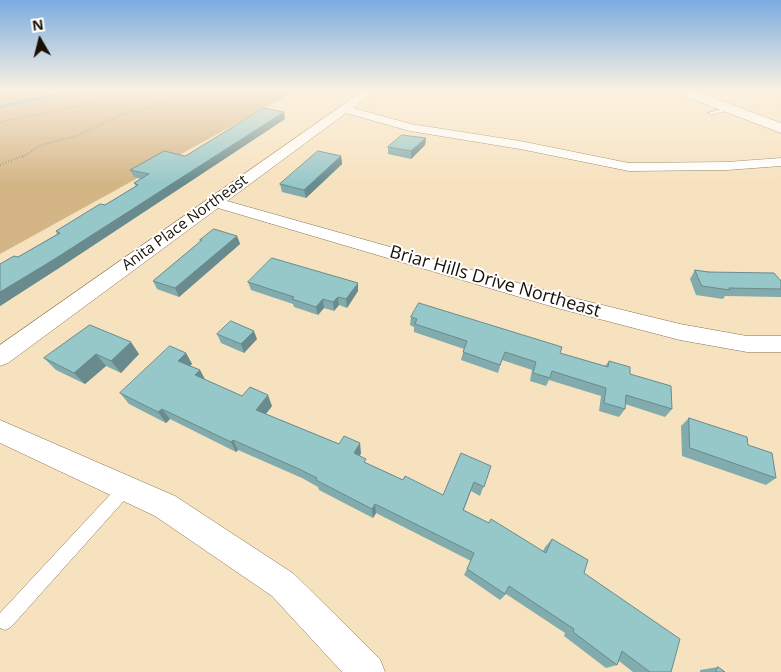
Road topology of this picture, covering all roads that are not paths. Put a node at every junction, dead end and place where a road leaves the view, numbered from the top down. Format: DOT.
graph roads {
  1 [pos="326,121"];
  2 [pos="389,121"];
  3 [pos="764,121"];
  4 [pos="781,128"];
  5 [pos="781,162"];
  6 [pos="213,202"];
  7 [pos="781,344"];
  8 [pos="0,357"];
  9 [pos="0,431"];
  10 [pos="125,489"];
  11 [pos="5,621"];
  12 [pos="366,672"];
  1 -- 6 [label="street, Anita Place Northeast"];
  2 -- 5 [label="street"];
  3 -- 4 [label="main road"];
  6 -- 7 [label="street, Briar Hills Drive Northeast"];
  6 -- 8 [label="street, Anita Place Northeast"];
  9 -- 10 [label="street"];
  10 -- 11 [label="lane"];
  10 -- 12 [label="street"];
}
